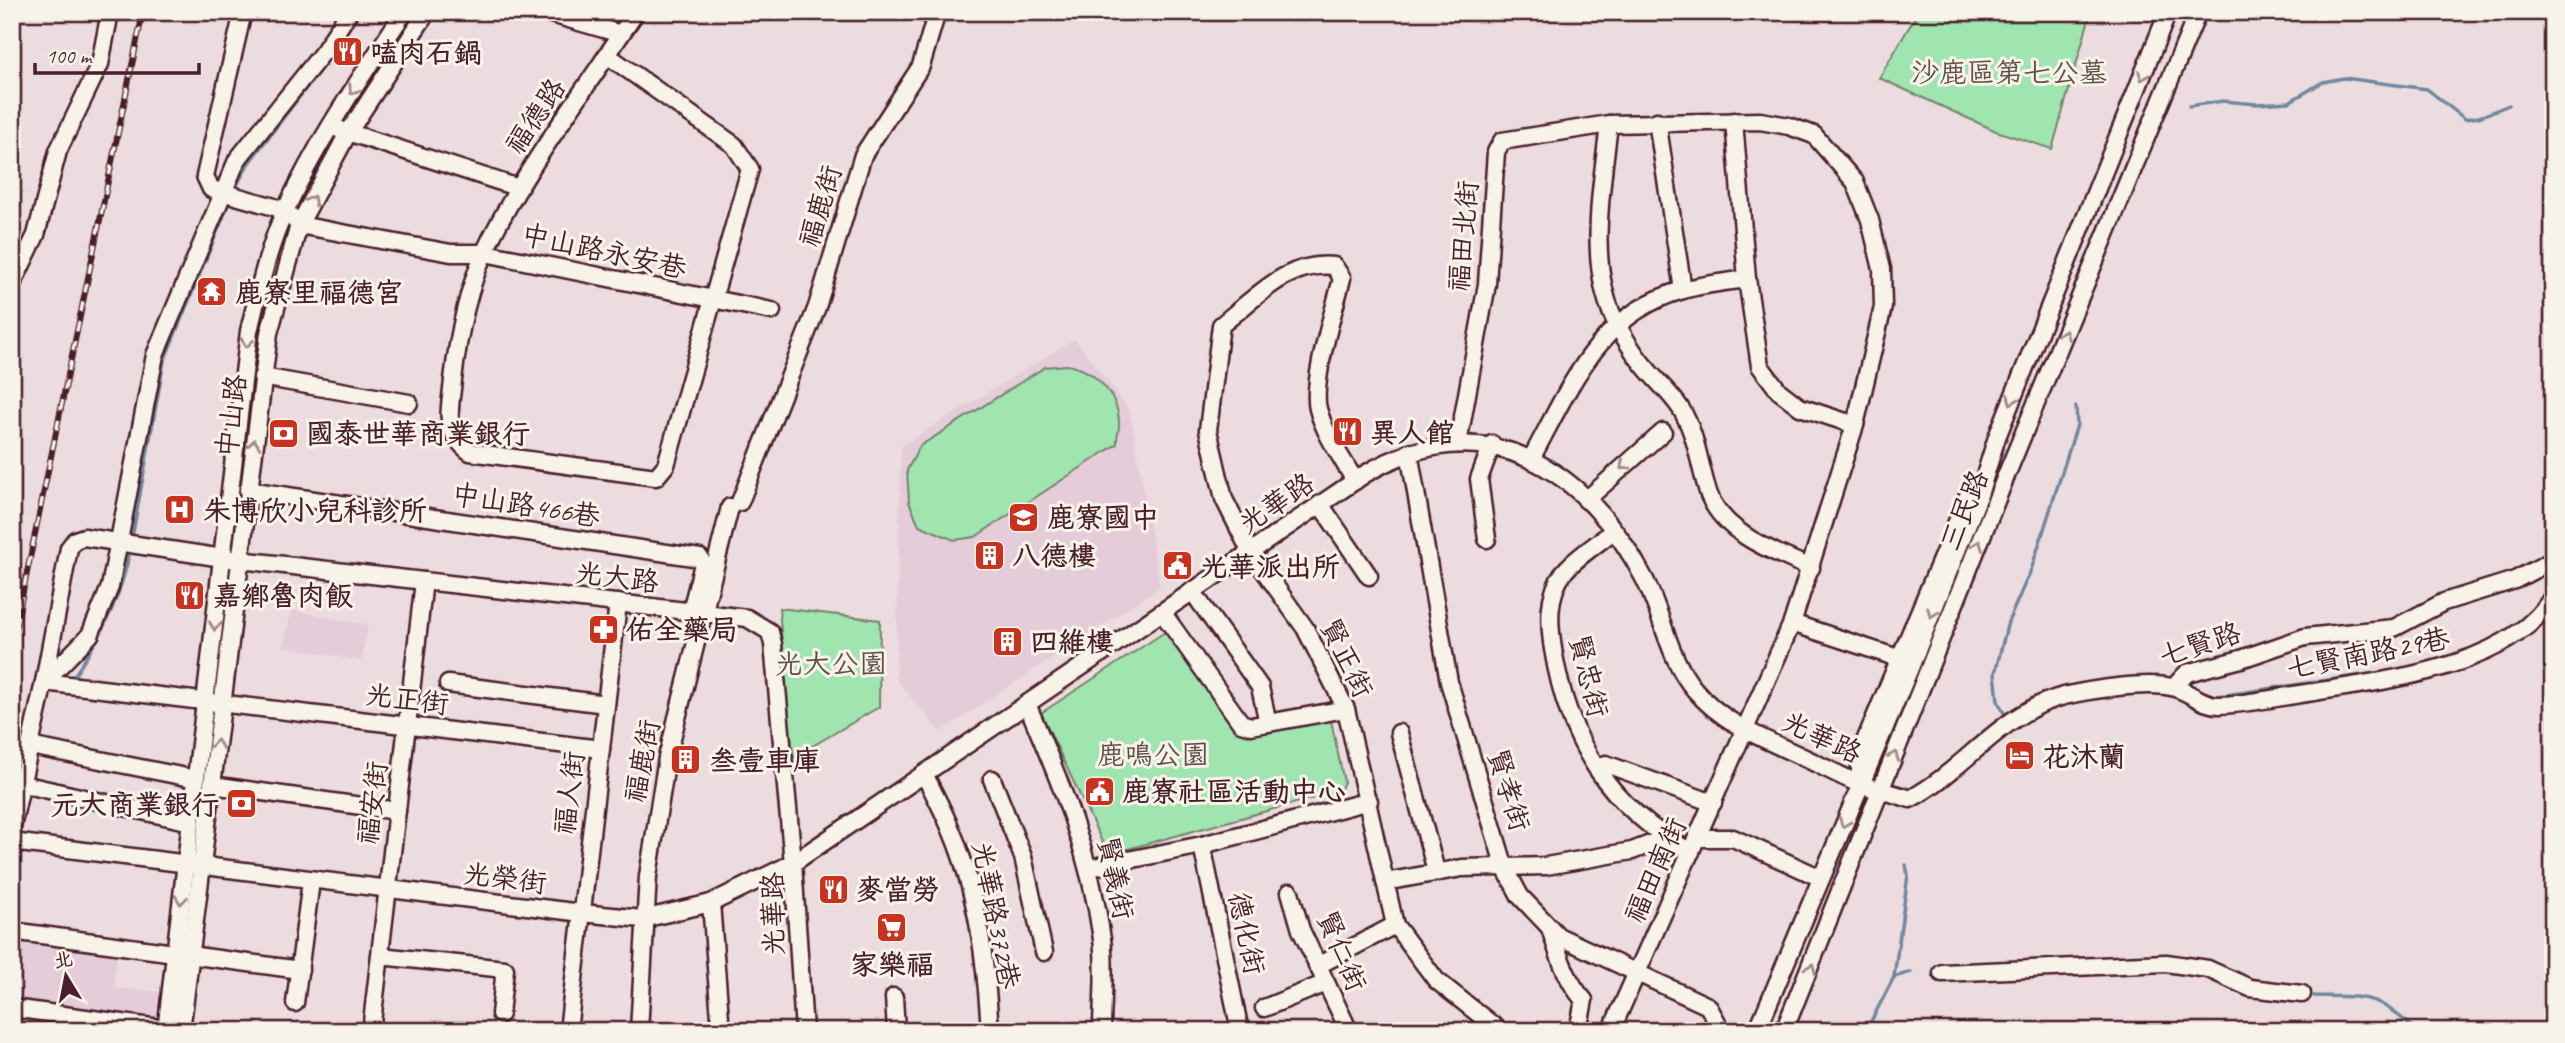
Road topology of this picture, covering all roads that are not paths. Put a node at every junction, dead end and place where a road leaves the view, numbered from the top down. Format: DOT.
graph roads {
  1 [pos="110,12"];
  2 [pos="243,12"];
  3 [pos="349,12"];
  4 [pos="404,12"];
  5 [pos="427,12"];
  6 [pos="544,12"];
  7 [pos="636,12"];
  8 [pos="937,12"];
  9 [pos="2168,12"];
  10 [pos="2198,12"];
  11 [pos="621,34"];
  12 [pos="607,55"];
  13 [pos="1657,121"];
  14 [pos="1734,121"];
  15 [pos="1609,124"];
  16 [pos="330,125"];
  17 [pos="348,133"];
  18 [pos="519,188"];
  19 [pos="222,194"];
  20 [pos="285,210"];
  21 [pos="299,225"];
  22 [pos="485,253"];
  23 [pos="1747,279"];
  24 [pos="12,285"];
  25 [pos="2056,289"];
  26 [pos="1683,290"];
  27 [pos="2080,297"];
  28 [pos="713,301"];
  29 [pos="772,311"];
  30 [pos="1617,325"];
  31 [pos="262,377"];
  32 [pos="409,403"];
  33 [pos="1855,425"];
  34 [pos="1662,432"];
  35 [pos="1997,437"];
  36 [pos="1458,444"];
  37 [pos="1492,444"];
  38 [pos="1409,452"];
  39 [pos="1531,459"];
  40 [pos="1355,481"];
  41 [pos="248,490"];
  42 [pos="1586,500"];
  43 [pos="1320,504"];
  44 [pos="1614,531"];
  45 [pos="1487,538"];
  46 [pos="119,542"];
  47 [pos="1250,551"];
  48 [pos="231,559"];
  49 [pos="2553,560"];
  50 [pos="1811,568"];
  51 [pos="1369,576"];
  52 [pos="424,581"];
  53 [pos="1192,591"];
  54 [pos="2553,596"];
  55 [pos="618,603"];
  56 [pos="697,612"];
  57 [pos="1162,612"];
  58 [pos="1792,623"];
  59 [pos="1898,658"];
  60 [pos="44,682"];
  61 [pos="449,684"];
  62 [pos="2174,687"];
  63 [pos="214,702"];
  64 [pos="606,704"];
  65 [pos="1027,704"];
  66 [pos="1346,709"];
  67 [pos="1268,723"];
  68 [pos="407,725"];
  69 [pos="1746,730"];
  70 [pos="1399,733"];
  71 [pos="30,747"];
  72 [pos="601,749"];
  73 [pos="1606,764"];
  74 [pos="925,774"];
  75 [pos="992,779"];
  76 [pos="204,782"];
  77 [pos="1860,784"];
  78 [pos="22,785"];
  79 [pos="1882,789"];
  80 [pos="1369,801"];
  81 [pos="1713,803"];
  82 [pos="397,811"];
  83 [pos="191,822"];
  84 [pos="12,827"];
  85 [pos="1666,838"];
  86 [pos="12,842"];
  87 [pos="1202,845"];
  88 [pos="1694,845"];
  89 [pos="793,863"];
  90 [pos="194,867"];
  91 [pos="1505,867"];
  92 [pos="1089,868"];
  93 [pos="1436,871"];
  94 [pos="1821,878"];
  95 [pos="312,881"];
  96 [pos="1385,883"];
  97 [pos="388,890"];
  98 [pos="1290,892"];
  99 [pos="711,903"];
  100 [pos="582,914"];
  101 [pos="643,919"];
  102 [pos="1395,925"];
  103 [pos="1550,928"];
  104 [pos="12,931"];
  105 [pos="175,950"];
  106 [pos="1044,952"];
  107 [pos="192,954"];
  108 [pos="380,956"];
  109 [pos="1317,966"];
  110 [pos="300,970"];
  111 [pos="1637,973"];
  112 [pos="1942,973"];
  113 [pos="1326,983"];
  114 [pos="2302,994"];
  115 [pos="894,997"];
  116 [pos="295,1003"];
  117 [pos="12,1008"];
  118 [pos="1264,1008"];
  119 [pos="500,1014"];
  120 [pos="172,1030"];
  121 [pos="372,1031"];
  122 [pos="568,1031"];
  123 [pos="639,1031"];
  124 [pos="721,1031"];
  125 [pos="804,1031"];
  126 [pos="896,1031"];
  127 [pos="990,1031"];
  128 [pos="1102,1031"];
  129 [pos="1240,1031"];
  130 [pos="1349,1031"];
  131 [pos="1500,1031"];
  132 [pos="1578,1031"];
  133 [pos="1611,1031"];
  134 [pos="1722,1031"];
  135 [pos="1757,1031"];
  136 [pos="1784,1031"];
  1 -- 24 [label="street"];
  2 -- 19 [label="street"];
  3 -- 19 [label="street"];
  4 -- 16 [label="street, 中山路, one-way"];
  5 -- 17 [label="street, 中山路"];
  6 -- 11 [label="street"];
  7 -- 11 [label="street, 福德路"];
  8 -- 56 [label="street, 福鹿街"];
  9 -- 25 [label="street, 三民路, one-way"];
  10 -- 27 [label="street, 三民路"];
  11 -- 12 [label="street, 福德路"];
  12 -- 18 [label="street, 福德路"];
  12 -- 28 [label="street, 中山路永安巷"];
  13 -- 14 [label="street, 福田北街"];
  13 -- 15 [label="street, 福田北街"];
  13 -- 26 [label="street"];
  14 -- 23 [label="street"];
  14 -- 33 [label="street, 福田北街"];
  15 -- 30 [label="street"];
  15 -- 36 [label="street, 福田北街"];
  16 -- 17 [label="street, 福德路"];
  16 -- 20 [label="street, 中山路"];
  17 -- 18 [label="street, 福德路"];
  21 -- 17 [label="street, 中山路, one-way"];
  18 -- 22 [label="street"];
  19 -- 20 [label="street"];
  19 -- 46 [label="street"];
  20 -- 21 [label="street"];
  20 -- 48 [label="street, 中山路, one-way"];
  21 -- 22 [label="street, 中山路永安巷"];
  21 -- 31 [label="street, 中山路"];
  22 -- 28 [label="street, 中山路永安巷"];
  22 -- 28 [label="street, 中山路永安巷"];
  23 -- 26 [label="street"];
  23 -- 33 [label="street"];
  25 -- 27 [label="street"];
  25 -- 35 [label="street, 三民路, one-way"];
  26 -- 30 [label="street"];
  79 -- 27 [label="street, 三民路, one-way"];
  28 -- 29 [label="street, 中山路永安巷"];
  30 -- 39 [label="street"];
  30 -- 50 [label="street"];
  31 -- 32 [label="street"];
  41 -- 31 [label="street, 中山路, one-way"];
  33 -- 50 [label="street, 福田北街"];
  34 -- 42 [label="street, one-way"];
  35 -- 59 [label="street, 三民路"];
  35 -- 77 [label="street, 三民路, one-way"];
  36 -- 37 [label="street, 光華路"];
  36 -- 38 [label="street, 光華路"];
  37 -- 39 [label="street, 光華路"];
  37 -- 45 [label="street"];
  38 -- 40 [label="street, 光華路"];
  38 -- 91 [label="street, 賢孝街"];
  39 -- 42 [label="street, 光華路"];
  40 -- 43 [label="street, 光華路"];
  40 -- 47 [label="street, 賢正街"];
  41 -- 48 [label="street, 中山路"];
  41 -- 56 [label="street, 中山路466巷"];
  42 -- 44 [label="street, 光華路"];
  43 -- 47 [label="street, 光華路"];
  43 -- 51 [label="street"];
  44 -- 69 [label="street, 光華路"];
  44 -- 85 [label="street, 賢忠街"];
  46 -- 48 [label="street, 光大路"];
  46 -- 60 [label="street"];
  46 -- 60 [label="street, 光大路"];
  47 -- 53 [label="street, 光華路"];
  47 -- 66 [label="street, 賢正街"];
  48 -- 52 [label="street, 光大路"];
  48 -- 63 [label="street, 中山路"];
  49 -- 62 [label="street, 七賢路"];
  50 -- 58 [label="street, 福田北街"];
  52 -- 55 [label="street, 光大路"];
  52 -- 68 [label="street, 福安街"];
  53 -- 57 [label="street, 光華路"];
  53 -- 67 [label="street"];
  54 -- 62 [label="street, 七賢南路29巷"];
  55 -- 56 [label="street, 光大路"];
  55 -- 64 [label="street, 福人街"];
  56 -- 89 [label="street, 光大路"];
  56 -- 101 [label="street, 福鹿街"];
  57 -- 65 [label="street, 光華路"];
  57 -- 67 [label="street"];
  58 -- 59 [label="street"];
  58 -- 69 [label="street, 福田北街"];
  59 -- 77 [label="street, 三民路"];
  60 -- 63 [label="street, 光正街"];
  60 -- 71 [label="street, 光大路"];
  61 -- 64 [label="street"];
  62 -- 79 [label="street, 七賢路"];
  63 -- 68 [label="street, 光正街"];
  63 -- 76 [label="street, 中山路"];
  64 -- 72 [label="street, 福人街"];
  65 -- 74 [label="street, 光華路"];
  65 -- 92 [label="street, 賢義街"];
  66 -- 67 [label="street"];
  66 -- 80 [label="street, 賢正街"];
  68 -- 72 [label="street, 光正街"];
  68 -- 82 [label="street, 福安街"];
  69 -- 77 [label="street, 光華路"];
  69 -- 81 [label="street, 福田南街"];
  70 -- 93 [label="street"];
  71 -- 76 [label="street"];
  71 -- 78 [label="street, 光大路"];
  72 -- 100 [label="street, 福人街"];
  73 -- 81 [label="street"];
  74 -- 89 [label="street, 光華路"];
  74 -- 127 [label="street, 光華路372巷"];
  75 -- 106 [label="street"];
  76 -- 82 [label="street"];
  76 -- 83 [label="street, 中山路"];
  76 -- 90 [label="street, 中山路"];
  77 -- 79 [label="street, 光華路"];
  77 -- 94 [label="street, 三民路, one-way"];
  78 -- 83 [label="street"];
  78 -- 84 [label="street, 光大路"];
  136 -- 79 [label="street, 三民路, one-way"];
  80 -- 87 [label="street"];
  80 -- 96 [label="street, 賢正街"];
  81 -- 88 [label="street, 福田南街"];
  82 -- 97 [label="street, 福安街"];
  83 -- 90 [label="street, 中山路"];
  85 -- 88 [label="street, 賢忠街"];
  85 -- 91 [label="street"];
  86 -- 90 [label="street, 光榮街"];
  87 -- 92 [label="street"];
  87 -- 129 [label="street, 德化街"];
  88 -- 94 [label="street"];
  88 -- 111 [label="street, 福田南街"];
  89 -- 99 [label="street, 光榮街"];
  89 -- 125 [label="street, 光華路"];
  90 -- 95 [label="street, 光榮街"];
  90 -- 105 [label="street, 中山路, one-way"];
  90 -- 107 [label="street, 中山路"];
  91 -- 93 [label="street"];
  91 -- 103 [label="street, 賢孝街"];
  92 -- 128 [label="street, 賢義街"];
  93 -- 96 [label="street"];
  94 -- 135 [label="street, 三民路"];
  95 -- 97 [label="street, 光榮街"];
  95 -- 110 [label="street"];
  96 -- 102 [label="street, 賢正街"];
  97 -- 100 [label="street, 光榮街"];
  97 -- 108 [label="street, 福安街"];
  98 -- 109 [label="street, 賢仁街"];
  99 -- 101 [label="street, 光榮街"];
  99 -- 124 [label="street"];
  100 -- 101 [label="street, 光榮街"];
  100 -- 122 [label="street, 福人街"];
  101 -- 123 [label="street, 福鹿街"];
  102 -- 109 [label="street"];
  102 -- 131 [label="street, 賢正街"];
  103 -- 111 [label="street, 賢孝街"];
  103 -- 132 [label="street"];
  104 -- 105 [label="street"];
  105 -- 107 [label="street"];
  105 -- 120 [label="street, 中山路"];
  107 -- 110 [label="street"];
  107 -- 120 [label="street, 中山路"];
  108 -- 119 [label="street"];
  108 -- 121 [label="street, 福安街"];
  109 -- 113 [label="street, 賢仁街"];
  110 -- 116 [label="street"];
  111 -- 133 [label="street, 福田南街"];
  111 -- 134 [label="street, 賢孝街"];
  112 -- 114 [label="street"];
  113 -- 118 [label="street"];
  113 -- 130 [label="street, 賢仁街"];
  115 -- 126 [label="street"];
  117 -- 120 [label="street"];
}
